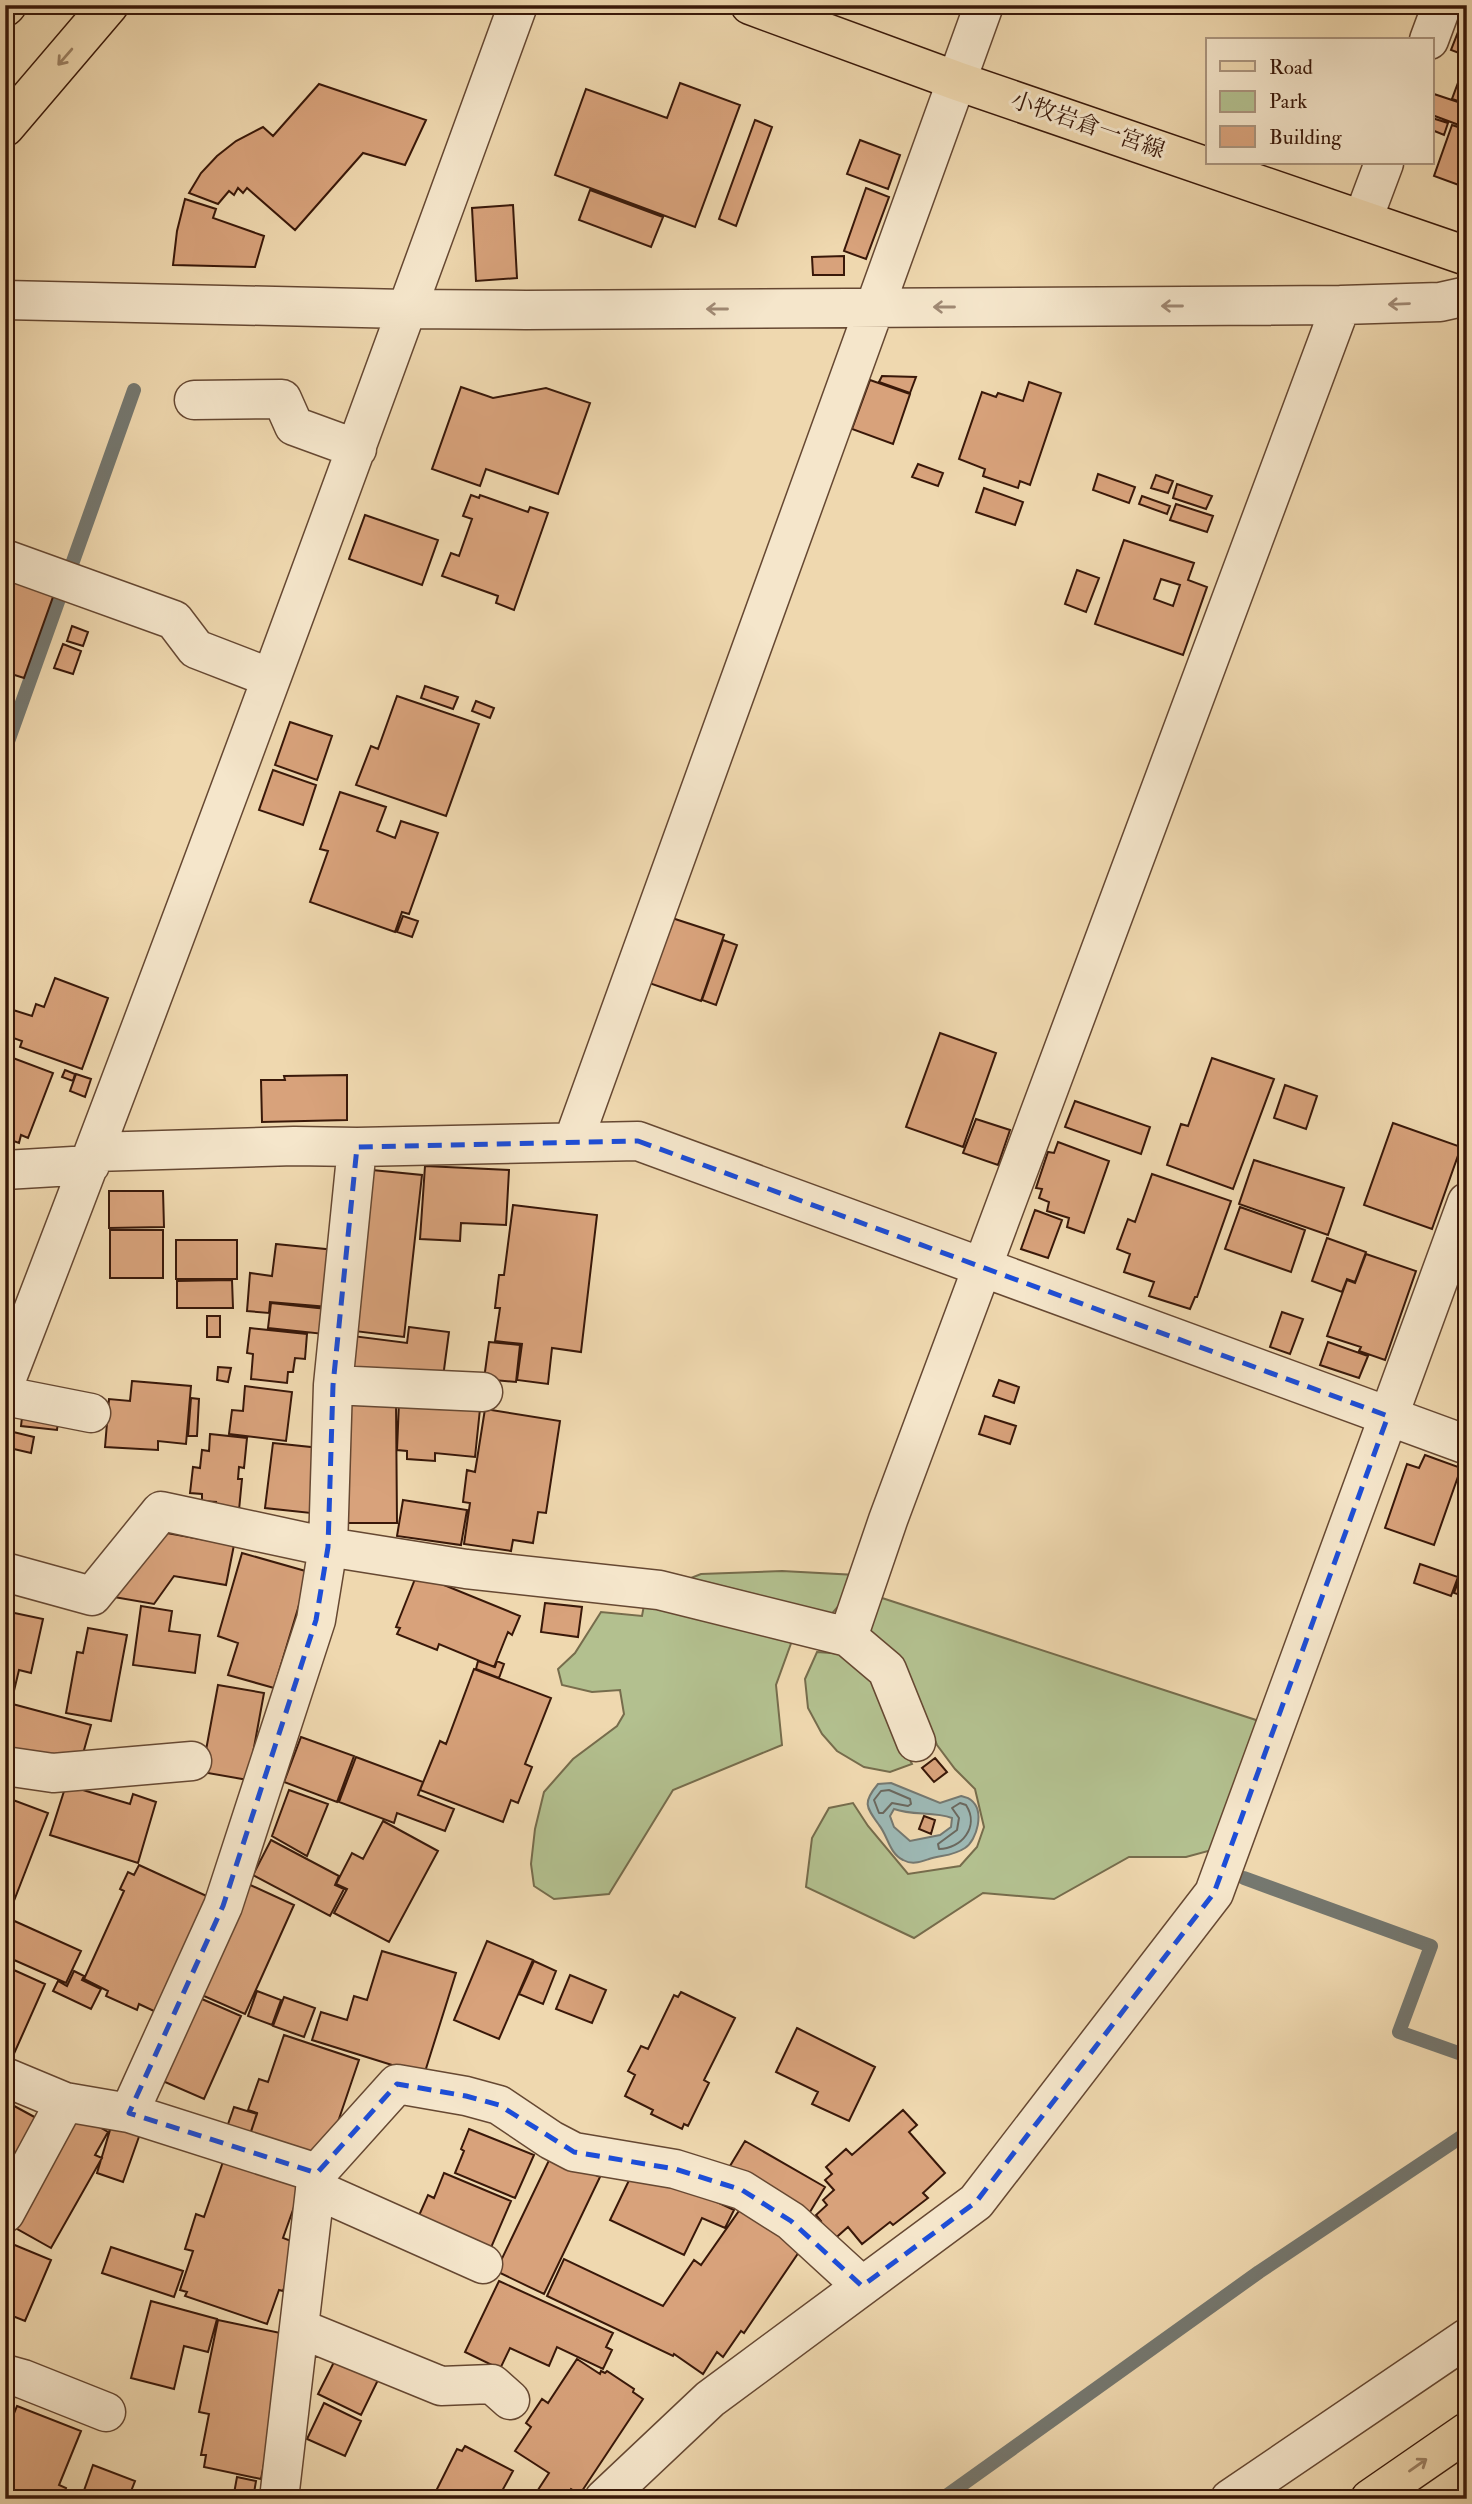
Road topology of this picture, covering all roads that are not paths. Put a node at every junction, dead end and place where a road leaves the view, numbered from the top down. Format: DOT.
graph roads {
  1 [pos="109,5"];
  2 [pos="518,5"];
  3 [pos="750,5"];
  4 [pos="984,5"];
  5 [pos="1442,5"];
  6 [pos="1430,38"];
  7 [pos="957,81"];
  8 [pos="5,127"];
  9 [pos="1384,164"];
  10 [pos="1363,219"];
  11 [pos="1467,256"];
  12 [pos="1467,296"];
  13 [pos="5,300"];
  14 [pos="1341,305"];
  15 [pos="874,308"];
  16 [pos="405,309"];
  17 [pos="194,400"];
  18 [pos="357,449"];
  19 [pos="5,559"];
  20 [pos="271,678"];
  21 [pos="573,1142"];
  22 [pos="357,1147"];
  23 [pos="92,1159"];
  24 [pos="5,1170"];
  25 [pos="1467,1202"];
  26 [pos="982,1267"];
  27 [pos="5,1383"];
  28 [pos="333,1385"];
  29 [pos="483,1392"];
  30 [pos="5,1396"];
  31 [pos="91,1413"];
  32 [pos="1388,1416"];
  33 [pos="1467,1445"];
  34 [pos="328,1547"];
  35 [pos="5,1572"];
  36 [pos="848,1637"];
  37 [pos="916,1742"];
  38 [pos="192,1761"];
  39 [pos="5,1766"];
  40 [pos="5,2077"];
  41 [pos="65,2102"];
  42 [pos="129,2113"];
  43 [pos="316,2181"];
  44 [pos="5,2213"];
  45 [pos="483,2264"];
  46 [pos="862,2286"];
  47 [pos="299,2328"];
  48 [pos="1467,2338"];
  49 [pos="5,2374"];
  50 [pos="510,2400"];
  51 [pos="106,2412"];
  52 [pos="1467,2432"];
  53 [pos="279,2499"];
  54 [pos="604,2499"];
  55 [pos="1230,2499"];
  56 [pos="1370,2499"];
  1 -- 8 [label="main road, one-way"];
  2 -- 16 [label="street"];
  3 -- 7 [label="main road, 小牧岩倉一宮線"];
  4 -- 7 [label="street"];
  5 -- 6 [label="street"];
  7 -- 10 [label="main road, 小牧岩倉一宮線"];
  7 -- 15 [label="street"];
  9 -- 10 [label="street"];
  10 -- 11 [label="main road, 小牧岩倉一宮線"];
  12 -- 14 [label="street, one-way"];
  13 -- 16 [label="street"];
  14 -- 15 [label="street, one-way"];
  14 -- 26 [label="street"];
  15 -- 16 [label="street, one-way"];
  15 -- 21 [label="street"];
  16 -- 18 [label="street"];
  17 -- 18 [label="street"];
  18 -- 20 [label="street"];
  19 -- 20 [label="street"];
  20 -- 23 [label="street"];
  21 -- 22 [label="street"];
  21 -- 26 [label="street"];
  22 -- 23 [label="street"];
  22 -- 28 [label="street"];
  23 -- 24 [label="street"];
  23 -- 27 [label="street"];
  25 -- 32 [label="street"];
  26 -- 32 [label="street"];
  26 -- 36 [label="street"];
  28 -- 29 [label="street"];
  28 -- 34 [label="street"];
  30 -- 31 [label="street"];
  32 -- 33 [label="street"];
  32 -- 46 [label="street"];
  34 -- 35 [label="street"];
  34 -- 36 [label="street"];
  34 -- 42 [label="street"];
  36 -- 37 [label="street"];
  38 -- 39 [label="street"];
  40 -- 41 [label="street"];
  41 -- 42 [label="street"];
  41 -- 44 [label="street"];
  42 -- 43 [label="street"];
  43 -- 45 [label="street"];
  43 -- 46 [label="street"];
  43 -- 47 [label="street"];
  46 -- 54 [label="street"];
  47 -- 50 [label="street"];
  47 -- 53 [label="street"];
  48 -- 55 [label="street"];
  49 -- 51 [label="street"];
  56 -- 52 [label="main road, one-way"];
}
